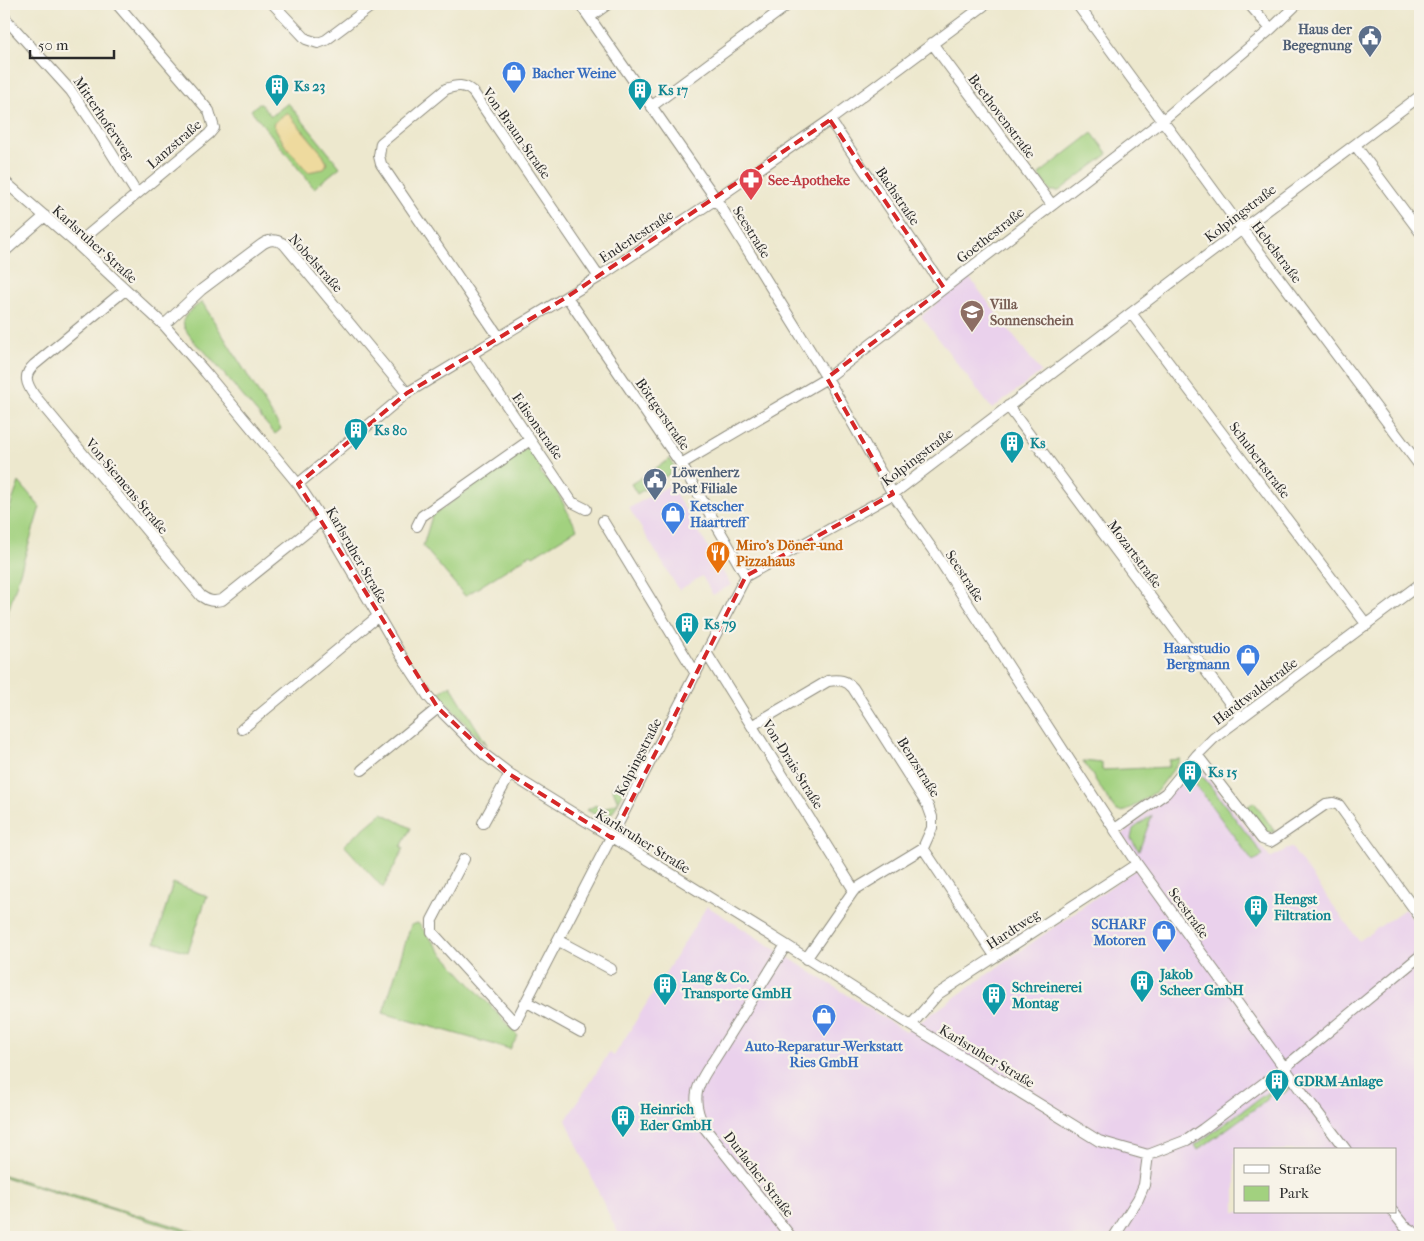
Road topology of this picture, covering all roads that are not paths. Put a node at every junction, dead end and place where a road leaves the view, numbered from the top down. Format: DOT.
graph roads {
  1 [pos="117,4"];
  2 [pos="273,4"];
  3 [pos="374,4"];
  4 [pos="580,4"];
  5 [pos="608,4"];
  6 [pos="789,4"];
  7 [pos="986,4"];
  8 [pos="1077,4"];
  9 [pos="1249,4"];
  10 [pos="1297,4"];
  11 [pos="4,17"];
  12 [pos="590,17"];
  13 [pos="1271,29"];
  14 [pos="932,43"];
  15 [pos="1420,96"];
  16 [pos="652,106"];
  17 [pos="830,120"];
  18 [pos="1163,120"];
  19 [pos="1355,145"];
  20 [pos="4,181"];
  21 [pos="137,194"];
  22 [pos="716,200"];
  23 [pos="1052,205"];
  24 [pos="45,216"];
  25 [pos="1242,228"];
  26 [pos="1420,232"];
  27 [pos="77,244"];
  28 [pos="4,252"];
  29 [pos="599,277"];
  30 [pos="944,288"];
  31 [pos="125,290"];
  32 [pos="567,297"];
  33 [pos="1131,313"];
  34 [pos="164,325"];
  35 [pos="499,337"];
  36 [pos="472,354"];
  37 [pos="827,378"];
  38 [pos="407,392"];
  39 [pos="1008,406"];
  40 [pos="530,440"];
  41 [pos="681,464"];
  42 [pos="1420,466"];
  43 [pos="298,484"];
  44 [pos="893,494"];
  45 [pos="586,509"];
  46 [pos="322,520"];
  47 [pos="603,521"];
  48 [pos="417,526"];
  49 [pos="746,576"];
  50 [pos="1420,584"];
  51 [pos="377,617"];
  52 [pos="1367,625"];
  53 [pos="707,654"];
  54 [pos="696,674"];
  55 [pos="438,708"];
  56 [pos="1241,718"];
  57 [pos="753,726"];
  58 [pos="242,729"];
  59 [pos="1197,755"];
  60 [pos="362,770"];
  61 [pos="510,774"];
  62 [pos="483,824"];
  63 [pos="1115,829"];
  64 [pos="612,838"];
  65 [pos="923,848"];
  66 [pos="464,859"];
  67 [pos="1137,864"];
  68 [pos="854,890"];
  69 [pos="1420,917"];
  70 [pos="558,941"];
  71 [pos="786,945"];
  72 [pos="995,956"];
  73 [pos="1420,956"];
  74 [pos="806,959"];
  75 [pos="611,969"];
  76 [pos="527,1002"];
  77 [pos="910,1025"];
  78 [pos="581,1032"];
  79 [pos="1284,1068"];
  80 [pos="1344,1148"];
  81 [pos="1148,1155"];
  82 [pos="1395,1214"];
  83 [pos="1415,1234"];
  84 [pos="791,1237"];
  85 [pos="1114,1237"];
  1 -- 21 [label="street, Lanzstraße"];
  2 -- 3 [label="street"];
  4 -- 12 [label="street, Seestraße"];
  5 -- 12 [label="street"];
  6 -- 16 [label="street"];
  7 -- 14 [label="street, Enderlestraße"];
  8 -- 18 [label="street, Hebelstraße"];
  9 -- 13 [label="street"];
  10 -- 13 [label="street, Goethestraße"];
  11 -- 21 [label="street, Mitterhoferweg"];
  12 -- 16 [label="street, Seestraße"];
  13 -- 18 [label="street, Goethestraße"];
  14 -- 17 [label="street, Enderlestraße"];
  14 -- 23 [label="street, Beethovenstraße"];
  15 -- 19 [label="street, Kolpingstraße"];
  16 -- 22 [label="street, Seestraße"];
  17 -- 22 [label="street, Enderlestraße"];
  17 -- 30 [label="street, Bachstraße"];
  18 -- 23 [label="street, Goethestraße"];
  18 -- 25 [label="street, Hebelstraße"];
  19 -- 25 [label="street, Kolpingstraße"];
  19 -- 26 [label="street"];
  20 -- 24 [label="street, Karlsruher Straße"];
  21 -- 27 [label="street, Lanzstraße"];
  22 -- 29 [label="street, Enderlestraße"];
  22 -- 37 [label="street, Seestraße"];
  23 -- 30 [label="street, Goethestraße"];
  24 -- 27 [label="street, Karlsruher Straße"];
  24 -- 28 [label="street"];
  25 -- 33 [label="street, Kolpingstraße"];
  25 -- 42 [label="street, Hebelstraße"];
  27 -- 31 [label="street, Karlsruher Straße"];
  29 -- 32 [label="street, Enderlestraße"];
  29 -- 35 [label="street, Von-Braun-Straße"];
  30 -- 37 [label="street, Goethestraße"];
  31 -- 34 [label="street, Karlsruher Straße"];
  31 -- 46 [label="street, Von-Siemens-Straße"];
  32 -- 35 [label="street, Enderlestraße"];
  32 -- 41 [label="street, Böttgerstraße"];
  33 -- 39 [label="street, Kolpingstraße"];
  33 -- 52 [label="street, Schubertstraße"];
  34 -- 38 [label="street, Nobelstraße"];
  34 -- 43 [label="street, Karlsruher Straße"];
  35 -- 36 [label="street, Enderlestraße"];
  36 -- 38 [label="street, Enderlestraße"];
  36 -- 40 [label="street, Edisonstraße"];
  37 -- 41 [label="street, Goethestraße"];
  37 -- 44 [label="street, Seestraße"];
  38 -- 43 [label="street, Enderlestraße"];
  39 -- 44 [label="street, Kolpingstraße"];
  39 -- 56 [label="street, Mozartstraße"];
  40 -- 45 [label="street, Edisonstraße"];
  40 -- 48 [label="street"];
  41 -- 49 [label="street, Böttgerstraße"];
  43 -- 46 [label="street, Karlsruher Straße"];
  44 -- 49 [label="street, Kolpingstraße"];
  44 -- 63 [label="street, Seestraße"];
  46 -- 51 [label="street, Karlsruher Straße"];
  47 -- 54 [label="street"];
  49 -- 53 [label="street, Kolpingstraße"];
  50 -- 52 [label="street, Hardtwaldstraße"];
  51 -- 55 [label="street, Karlsruher Straße"];
  51 -- 58 [label="street"];
  52 -- 56 [label="street, Hardtwaldstraße"];
  53 -- 54 [label="street, Kolpingstraße"];
  53 -- 57 [label="street, Von-Drais-Straße"];
  54 -- 64 [label="street, Kolpingstraße"];
  55 -- 60 [label="street"];
  55 -- 61 [label="street, Karlsruher Straße"];
  56 -- 59 [label="street, Hardtwaldstraße"];
  57 -- 65 [label="street, Benzstraße"];
  57 -- 68 [label="street, Von-Drais-Straße"];
  59 -- 63 [label="street, Hardtwaldstraße"];
  59 -- 69 [label="street"];
  61 -- 62 [label="street"];
  61 -- 64 [label="street, Karlsruher Straße"];
  63 -- 67 [label="street, Seestraße"];
  64 -- 70 [label="street, Kolpingstraße"];
  64 -- 71 [label="street, Karlsruher Straße"];
  65 -- 68 [label="street"];
  65 -- 72 [label="street"];
  66 -- 76 [label="street, Kolpingstraße"];
  67 -- 72 [label="street, Hardtweg"];
  67 -- 79 [label="street, Seestraße"];
  68 -- 74 [label="street"];
  70 -- 75 [label="street"];
  70 -- 76 [label="street, Kolpingstraße"];
  71 -- 74 [label="street, Karlsruher Straße"];
  71 -- 84 [label="street, Durlacher Straße"];
  72 -- 77 [label="street, Hardtweg"];
  73 -- 79 [label="street"];
  74 -- 77 [label="street, Karlsruher Straße"];
  76 -- 78 [label="street"];
  77 -- 81 [label="street, Karlsruher Straße"];
  79 -- 80 [label="street, Seestraße"];
  79 -- 81 [label="street"];
  81 -- 85 [label="street"];
  82 -- 83 [label="street"];
}
